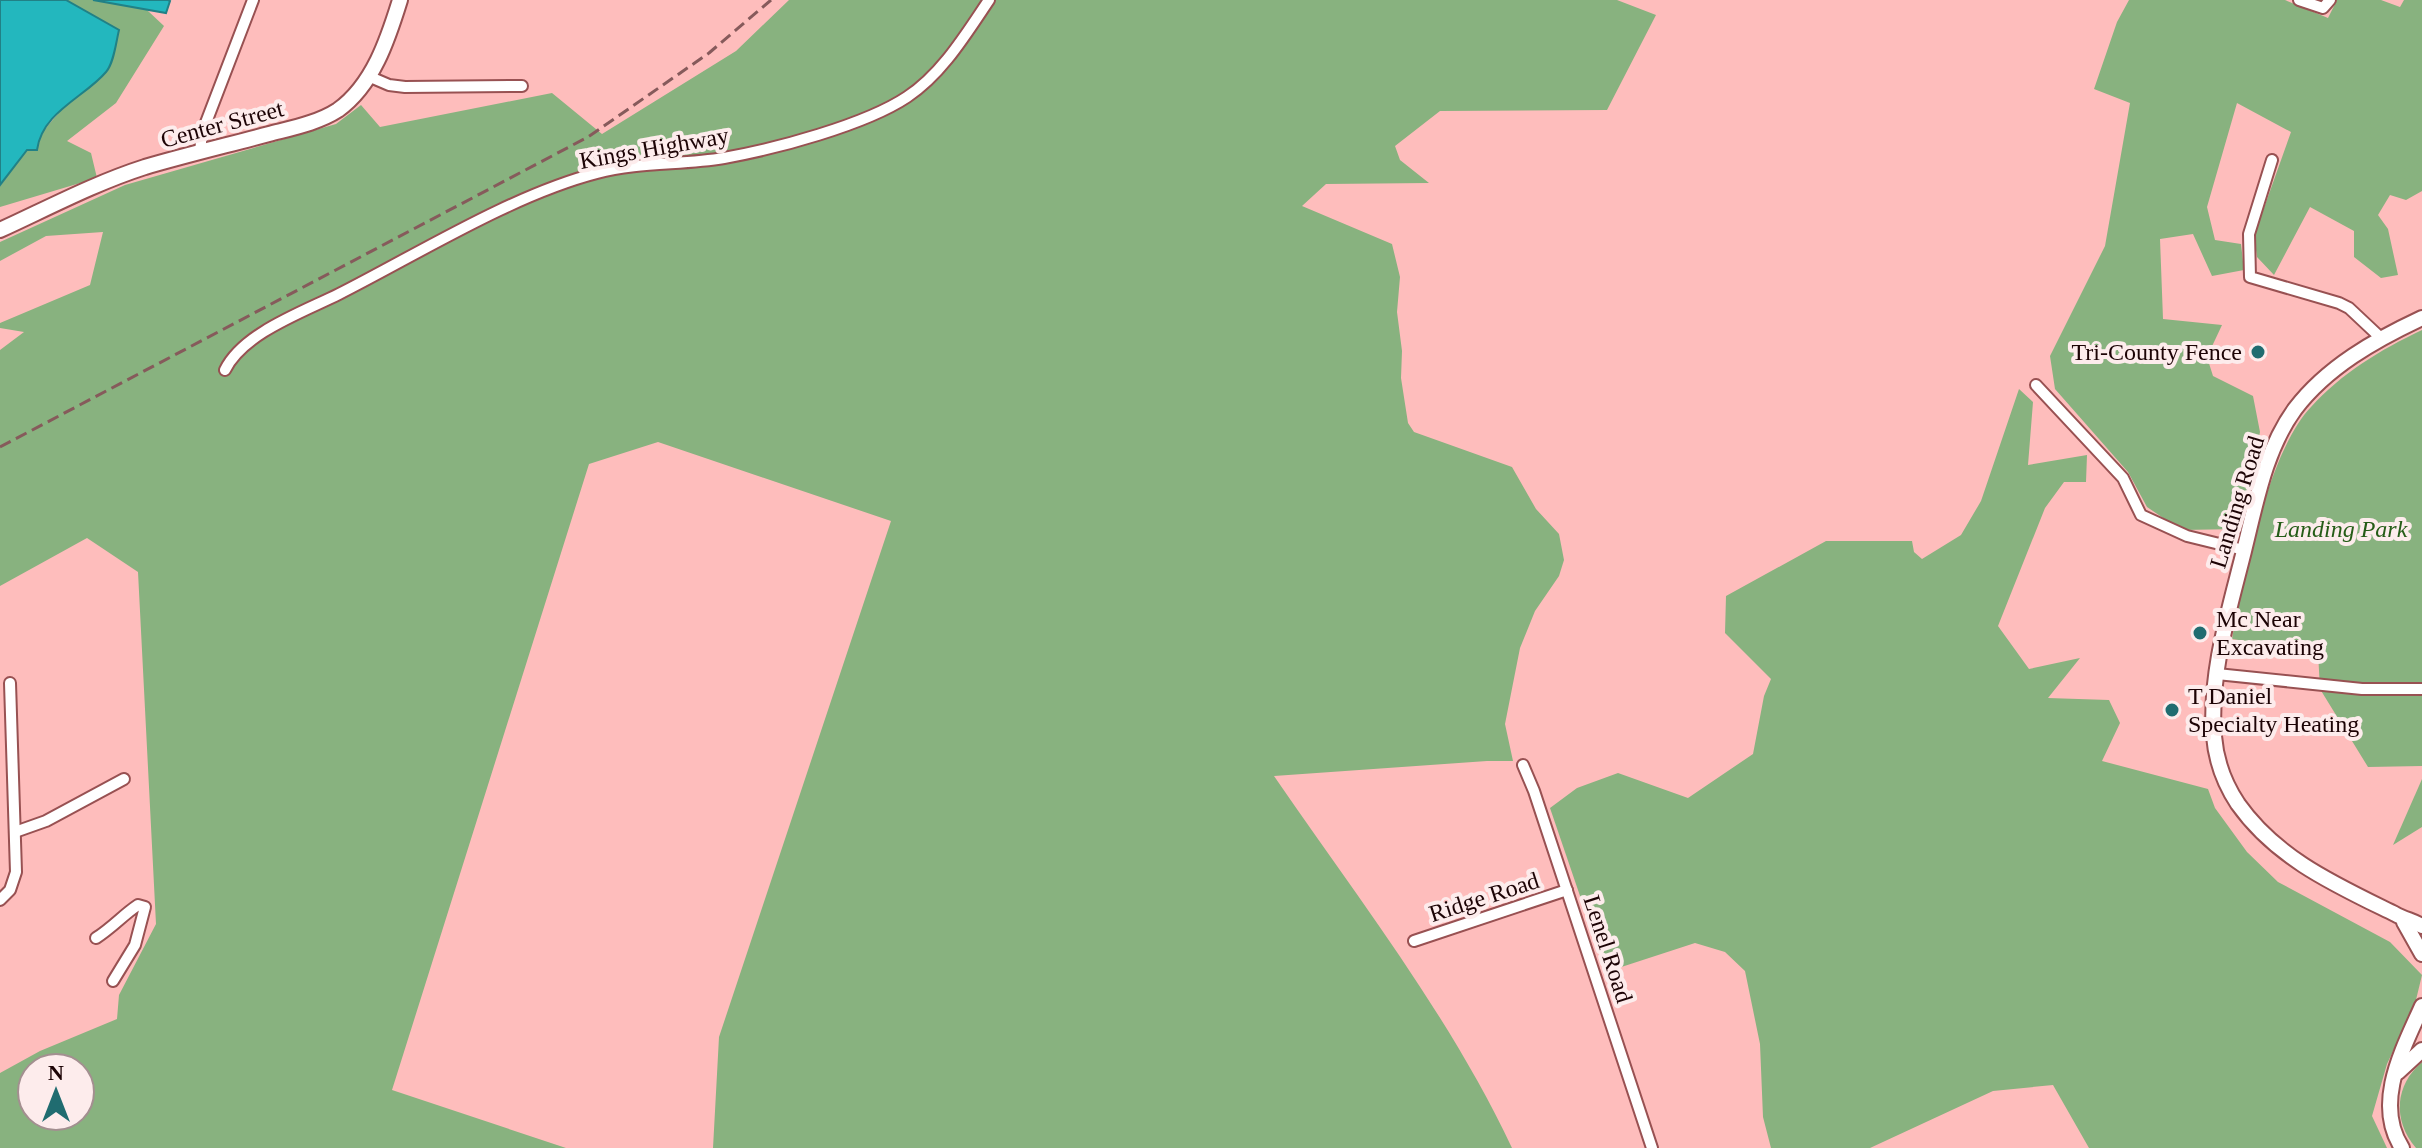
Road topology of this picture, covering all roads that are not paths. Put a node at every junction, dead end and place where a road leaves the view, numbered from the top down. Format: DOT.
graph roads {
  1 [pos="253,0"];
  2 [pos="400,0"];
  3 [pos="989,0"];
  4 [pos="2299,0"];
  5 [pos="2327,4"];
  6 [pos="368,76"];
  7 [pos="522,86"];
  8 [pos="200,152"];
  9 [pos="2272,160"];
  10 [pos="0,230"];
  11 [pos="2422,318"];
  12 [pos="2382,339"];
  13 [pos="225,370"];
  14 [pos="2036,385"];
  15 [pos="2244,550"];
  16 [pos="2217,674"];
  17 [pos="10,683"];
  18 [pos="2422,689"];
  19 [pos="6,738"];
  20 [pos="1523,765"];
  21 [pos="124,779"];
  22 [pos="15,832"];
  23 [pos="1567,890"];
  24 [pos="0,900"];
  25 [pos="2402,919"];
  26 [pos="2422,926"];
  27 [pos="2422,936"];
  28 [pos="96,938"];
  29 [pos="1414,941"];
  30 [pos="2422,954"];
  31 [pos="113,981"];
  32 [pos="2422,1006"];
  33 [pos="2422,1050"];
  34 [pos="2397,1072"];
  35 [pos="1652,1148"];
  36 [pos="2402,1148"];
  1 -- 8 [label="street"];
  2 -- 6 [label="main road, Center Street"];
  3 -- 13 [label="street, Kings Highway"];
  4 -- 5 [label="street"];
  6 -- 7 [label="street"];
  6 -- 8 [label="main road, Center Street"];
  8 -- 10 [label="main road, Center Street"];
  9 -- 12 [label="street"];
  11 -- 12 [label="main road, Landing Road"];
  12 -- 15 [label="main road, Landing Road"];
  14 -- 15 [label="street"];
  15 -- 16 [label="main road, Landing Road"];
  16 -- 18 [label="street"];
  16 -- 25 [label="main road, Landing Road"];
  17 -- 19 [label="street"];
  19 -- 22 [label="street"];
  20 -- 23 [label="street, Lenel Road"];
  21 -- 22 [label="street"];
  22 -- 24 [label="street"];
  23 -- 29 [label="street, Ridge Road"];
  23 -- 35 [label="street, Lenel Road"];
  25 -- 26 [label="main road"];
  25 -- 27 [label="main road"];
  25 -- 30 [label="main road"];
  28 -- 31 [label="street"];
  32 -- 34 [label="main road"];
  33 -- 34 [label="main road"];
  34 -- 36 [label="main road"];
}
